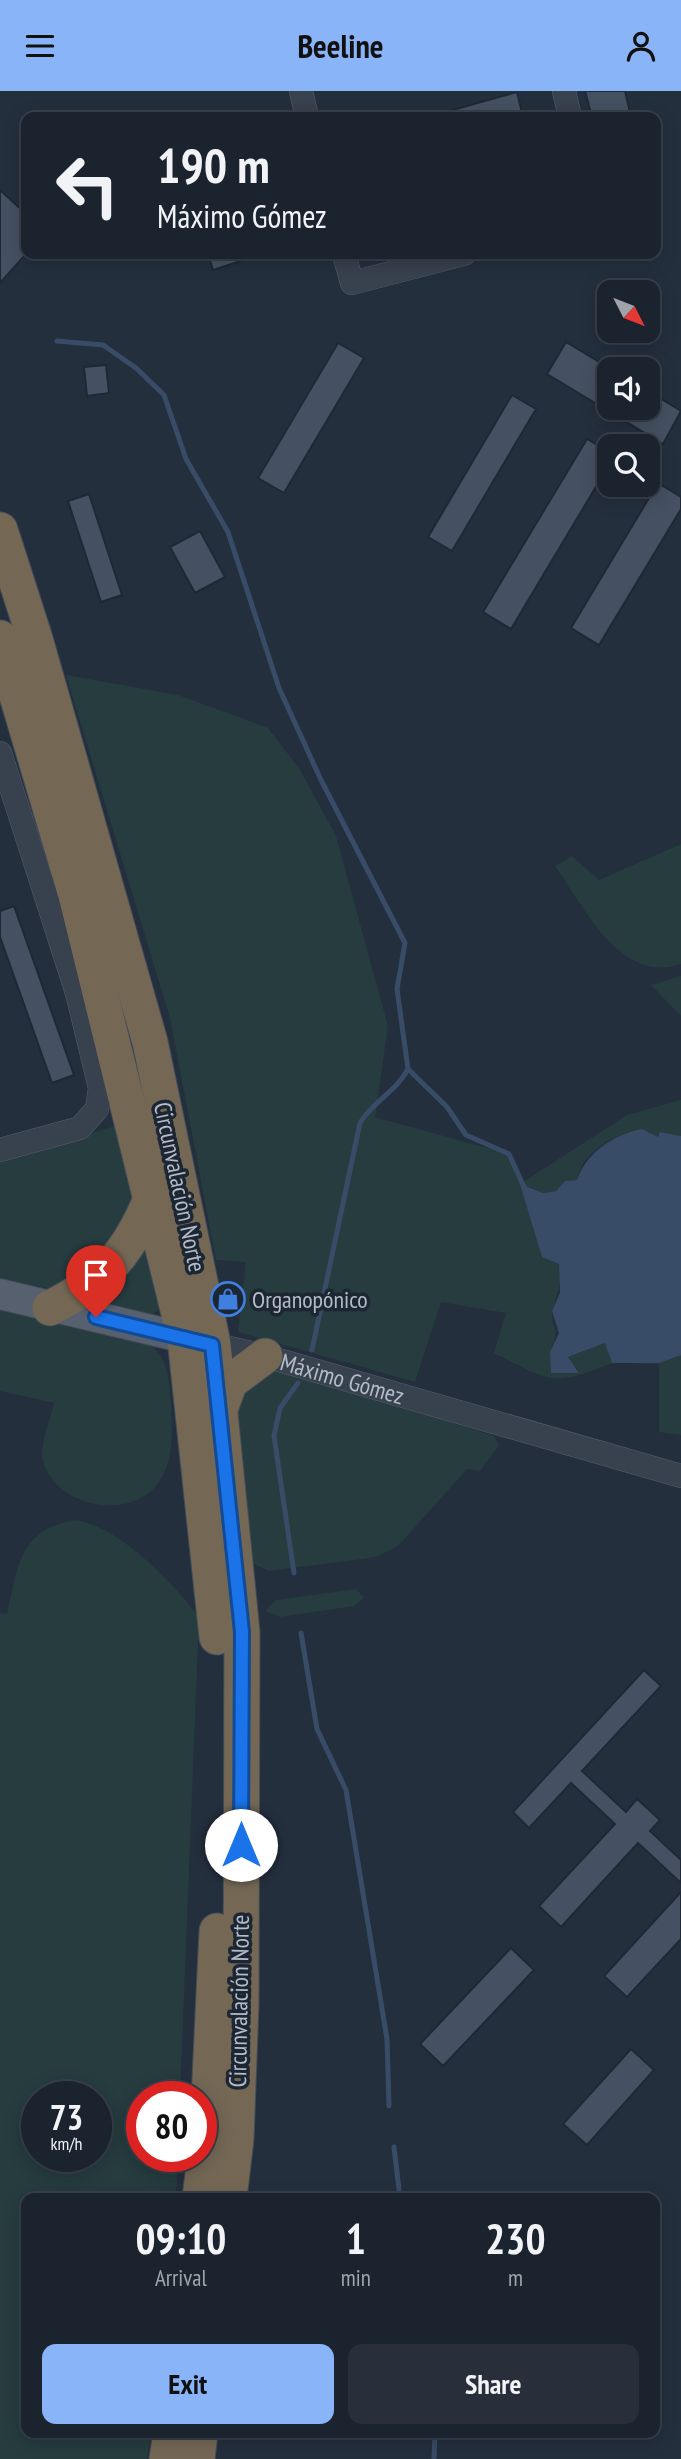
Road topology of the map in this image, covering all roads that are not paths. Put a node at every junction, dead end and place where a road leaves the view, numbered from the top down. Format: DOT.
graph roads {
  1 [pos="301,91"];
  2 [pos="564,91"];
  3 [pos="306,112"];
  4 [pos="569,112"];
  5 [pos="345,259"];
  6 [pos="445,259"];
  7 [pos="0,530"];
  8 [pos="13,642"];
  9 [pos="0,753"];
  10 [pos="0,1150"];
  11 [pos="151,1199"];
  12 [pos="0,1294"];
  13 [pos="50,1308"];
  14 [pos="199,1341"];
  15 [pos="265,1356"];
  16 [pos="220,1409"];
  17 [pos="681,1476"];
  18 [pos="227,1596"];
  19 [pos="221,2140"];
  20 [pos="202,2193"];
  21 [pos="228,2193"];
  22 [pos="170,2438"];
  23 [pos="199,2438"];
  24 [pos="167,2459"];
  25 [pos="197,2459"];
  1 -- 3 [label="street"];
  2 -- 4 [label="street"];
  5 -- 6 [label="street"];
  7 -- 8 [label="highway, Circunvalación Norte"];
  8 -- 11 [label="highway, Circunvalación Norte"];
  8 -- 14 [label="highway, Circunvalación Norte"];
  9 -- 10 [label="street"];
  11 -- 13 [label="highway"];
  11 -- 14 [label="highway, Circunvalación Norte"];
  12 -- 13 [label="main road, Máximo Gómez"];
  13 -- 14 [label="main road, Máximo Gómez"];
  14 -- 15 [label="street, Máximo Gómez"];
  14 -- 16 [label="highway, Circunvalación Norte"];
  14 -- 18 [label="highway, Circunvalación Norte"];
  15 -- 16 [label="highway"];
  15 -- 17 [label="street, Máximo Gómez"];
  16 -- 18 [label="highway, Circunvalación Norte"];
  18 -- 19 [label="highway, Circunvalación Norte"];
  19 -- 20 [label="highway, Circunvalación Norte"];
  19 -- 21 [label="highway, Circunvalación Norte"];
  22 -- 24 [label="highway"];
  23 -- 25 [label="highway"];
}
